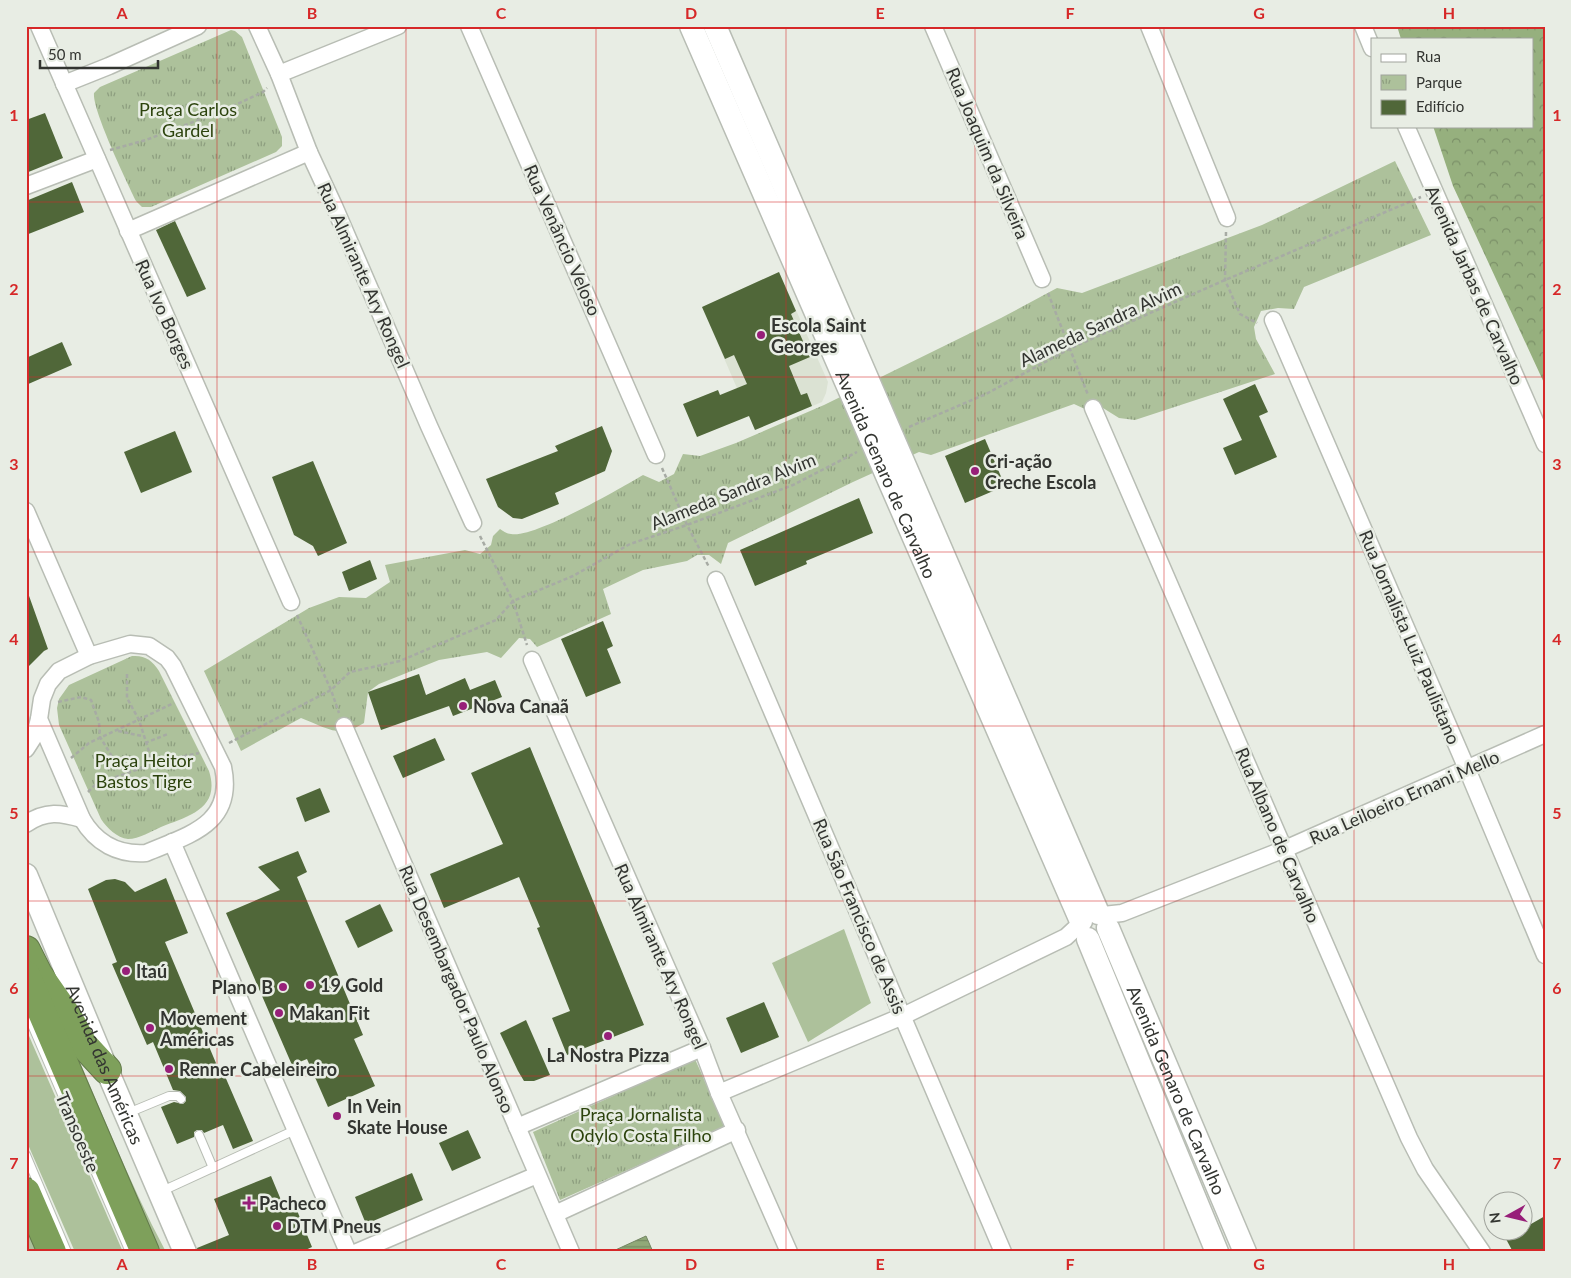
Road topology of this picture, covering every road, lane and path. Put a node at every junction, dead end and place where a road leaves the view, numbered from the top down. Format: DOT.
graph roads {
  1 [pos="39,26"];
  2 [pos="198,26"];
  3 [pos="257,26"];
  4 [pos="398,26"];
  5 [pos="469,26"];
  6 [pos="690,26"];
  7 [pos="715,26"];
  8 [pos="933,26"];
  9 [pos="1148,26"];
  10 [pos="1363,26"];
  11 [pos="1371,46"];
  12 [pos="279,74"];
  13 [pos="64,84"];
  14 [pos="1407,128"];
  15 [pos="309,152"];
  16 [pos="97,159"];
  17 [pos="26,186"];
  18 [pos="1434,191"];
  19 [pos="1227,218"];
  20 [pos="128,231"];
  21 [pos="1042,279"];
  22 [pos="1225,280"];
  23 [pos="1274,320"];
  24 [pos="1070,348"];
  25 [pos="860,390"];
  26 [pos="1093,408"];
  27 [pos="882,439"];
  28 [pos="1545,444"];
  29 [pos="656,455"];
  30 [pos="26,511"];
  31 [pos="473,523"];
  32 [pos="687,525"];
  33 [pos="716,580"];
  34 [pos="513,601"];
  35 [pos="291,602"];
  36 [pos="89,656"];
  37 [pos="532,660"];
  38 [pos="127,674"];
  39 [pos="331,690"];
  40 [pos="188,696"];
  41 [pos="58,702"];
  42 [pos="40,719"];
  43 [pos="139,720"];
  44 [pos="344,726"];
  45 [pos="117,730"];
  46 [pos="168,734"];
  47 [pos="1545,734"];
  48 [pos="143,736"];
  49 [pos="100,737"];
  50 [pos="145,743"];
  51 [pos="26,749"];
  52 [pos="215,751"];
  53 [pos="153,764"];
  54 [pos="61,766"];
  55 [pos="1467,769"];
  56 [pos="128,772"];
  57 [pos="76,802"];
  58 [pos="82,819"];
  59 [pos="26,824"];
  60 [pos="172,842"];
  61 [pos="1284,850"];
  62 [pos="26,875"];
  63 [pos="1094,925"];
  64 [pos="26,950"];
  65 [pos="1545,955"];
  66 [pos="26,975"];
  67 [pos="26,1011"];
  68 [pos="902,1016"];
  69 [pos="702,1048"];
  70 [pos="106,1070"];
  71 [pos="719,1093"];
  72 [pos="181,1099"];
  73 [pos="126,1114"];
  74 [pos="517,1127"];
  75 [pos="295,1130"];
  76 [pos="737,1130"];
  77 [pos="199,1135"];
  78 [pos="26,1156"];
  79 [pos="213,1168"];
  80 [pos="537,1175"];
  81 [pos="26,1192"];
  82 [pos="160,1193"];
  83 [pos="555,1214"];
  84 [pos="52,1252"];
  85 [pos="68,1252"];
  86 [pos="130,1252"];
  87 [pos="145,1252"];
  88 [pos="185,1252"];
  89 [pos="348,1252"];
  90 [pos="357,1252"];
  91 [pos="571,1252"];
  92 [pos="789,1252"];
  93 [pos="1003,1252"];
  94 [pos="1217,1252"];
  95 [pos="1245,1252"];
  96 [pos="1482,1252"];
  1 -- 13 [label="street, Rua Ivo Borges"];
  2 -- 13 [label="street"];
  3 -- 12 [label="street, Rua Almirante Ary Rongel"];
  4 -- 12 [label="street"];
  5 -- 29 [label="street, Rua Venâncio Veloso"];
  6 -- 25 [label="street, Avenida Genaro de Carvalho"];
  7 -- 25 [label="street, Avenida Genaro de Carvalho"];
  8 -- 21 [label="street, Rua Joaquim da Silveira"];
  9 -- 19 [label="street"];
  10 -- 11 [label="street"];
  12 -- 15 [label="street, Rua Almirante Ary Rongel"];
  12 -- 16 [label="path"];
  13 -- 16 [label="street, Rua Ivo Borges"];
  14 -- 18 [label="street, Avenida Jarbas de Carvalho"];
  15 -- 20 [label="street"];
  15 -- 31 [label="street, Rua Almirante Ary Rongel"];
  16 -- 17 [label="street"];
  16 -- 20 [label="street, Rua Ivo Borges"];
  18 -- 22 [label="path, Alameda Sandra Alvim"];
  18 -- 28 [label="street, Avenida Jarbas de Carvalho"];
  19 -- 22 [label="path"];
  20 -- 35 [label="street, Rua Ivo Borges"];
  21 -- 24 [label="path"];
  22 -- 23 [label="path"];
  22 -- 24 [label="path, Alameda Sandra Alvim"];
  23 -- 55 [label="street, Rua Jornalista Luiz Paulistano"];
  24 -- 26 [label="path"];
  24 -- 27 [label="path, Alameda Sandra Alvim"];
  25 -- 27 [label="street, Avenida Genaro de Carvalho"];
  26 -- 61 [label="street, Rua Albano de Carvalho"];
  27 -- 32 [label="path, Alameda Sandra Alvim"];
  27 -- 63 [label="street, Avenida Genaro de Carvalho"];
  29 -- 32 [label="path"];
  30 -- 36 [label="street"];
  31 -- 34 [label="path"];
  32 -- 33 [label="path"];
  32 -- 34 [label="path, Alameda Sandra Alvim"];
  33 -- 68 [label="street, Rua São Francisco de Assis"];
  34 -- 37 [label="path"];
  34 -- 39 [label="path, Alameda Sandra Alvim"];
  35 -- 39 [label="path"];
  36 -- 40 [label="street"];
  36 -- 42 [label="street"];
  37 -- 69 [label="street, Rua Almirante Ary Rongel"];
  38 -- 43 [label="path"];
  39 -- 44 [label="path"];
  39 -- 52 [label="path, Alameda Sandra Alvim"];
  40 -- 43 [label="path"];
  40 -- 52 [label="street"];
  41 -- 49 [label="path"];
  42 -- 51 [label="street"];
  42 -- 54 [label="street"];
  43 -- 45 [label="path"];
  43 -- 48 [label="path"];
  44 -- 74 [label="street, Rua Desembargador Paulo Alonso"];
  45 -- 48 [label="path"];
  45 -- 49 [label="path"];
  46 -- 50 [label="path"];
  47 -- 55 [label="street, Rua Leiloeiro Ernani Mello"];
  48 -- 50 [label="path"];
  49 -- 54 [label="path"];
  49 -- 56 [label="path"];
  50 -- 53 [label="path"];
  52 -- 53 [label="path, Alameda Sandra Alvim"];
  52 -- 60 [label="street"];
  53 -- 56 [label="path, Alameda Sandra Alvim"];
  54 -- 57 [label="street"];
  55 -- 61 [label="street, Rua Leiloeiro Ernani Mello"];
  55 -- 65 [label="street, Rua Jornalista Luiz Paulistano"];
  56 -- 57 [label="path, Alameda Sandra Alvim"];
  57 -- 58 [label="street"];
  58 -- 59 [label="street"];
  58 -- 60 [label="street"];
  60 -- 75 [label="street"];
  61 -- 63 [label="street, Rua Leiloeiro Ernani Mello"];
  61 -- 96 [label="street, Rua Albano de Carvalho"];
  62 -- 70 [label="street, Avenida das Américas"];
  63 -- 68 [label="street, Rua Leiloeiro Ernani Mello"];
  63 -- 94 [label="street, Avenida Genaro de Carvalho"];
  63 -- 95 [label="street, Avenida Genaro de Carvalho"];
  64 -- 70 [label="highway"];
  66 -- 87 [label="highway"];
  67 -- 86 [label="lane, Transoeste"];
  68 -- 71 [label="street, Rua Leiloeiro Ernani Mello"];
  68 -- 93 [label="street, Rua São Francisco de Assis"];
  69 -- 71 [label="street, Rua Almirante Ary Rongel"];
  69 -- 74 [label="street"];
  70 -- 73 [label="street, Avenida das Américas"];
  71 -- 76 [label="street, Rua Almirante Ary Rongel"];
  72 -- 73 [label="lane"];
  73 -- 82 [label="street, Avenida das Américas"];
  74 -- 80 [label="street, Rua Desembargador Paulo Alonso"];
  75 -- 79 [label="lane"];
  75 -- 89 [label="street"];
  76 -- 83 [label="street"];
  76 -- 92 [label="street, Rua Almirante Ary Rongel"];
  77 -- 79 [label="lane"];
  78 -- 85 [label="lane"];
  79 -- 82 [label="lane"];
  80 -- 83 [label="street, Rua Desembargador Paulo Alonso"];
  80 -- 90 [label="street"];
  81 -- 84 [label="highway"];
  82 -- 88 [label="street, Avenida das Américas"];
  83 -- 91 [label="street, Rua Desembargador Paulo Alonso"];
}
